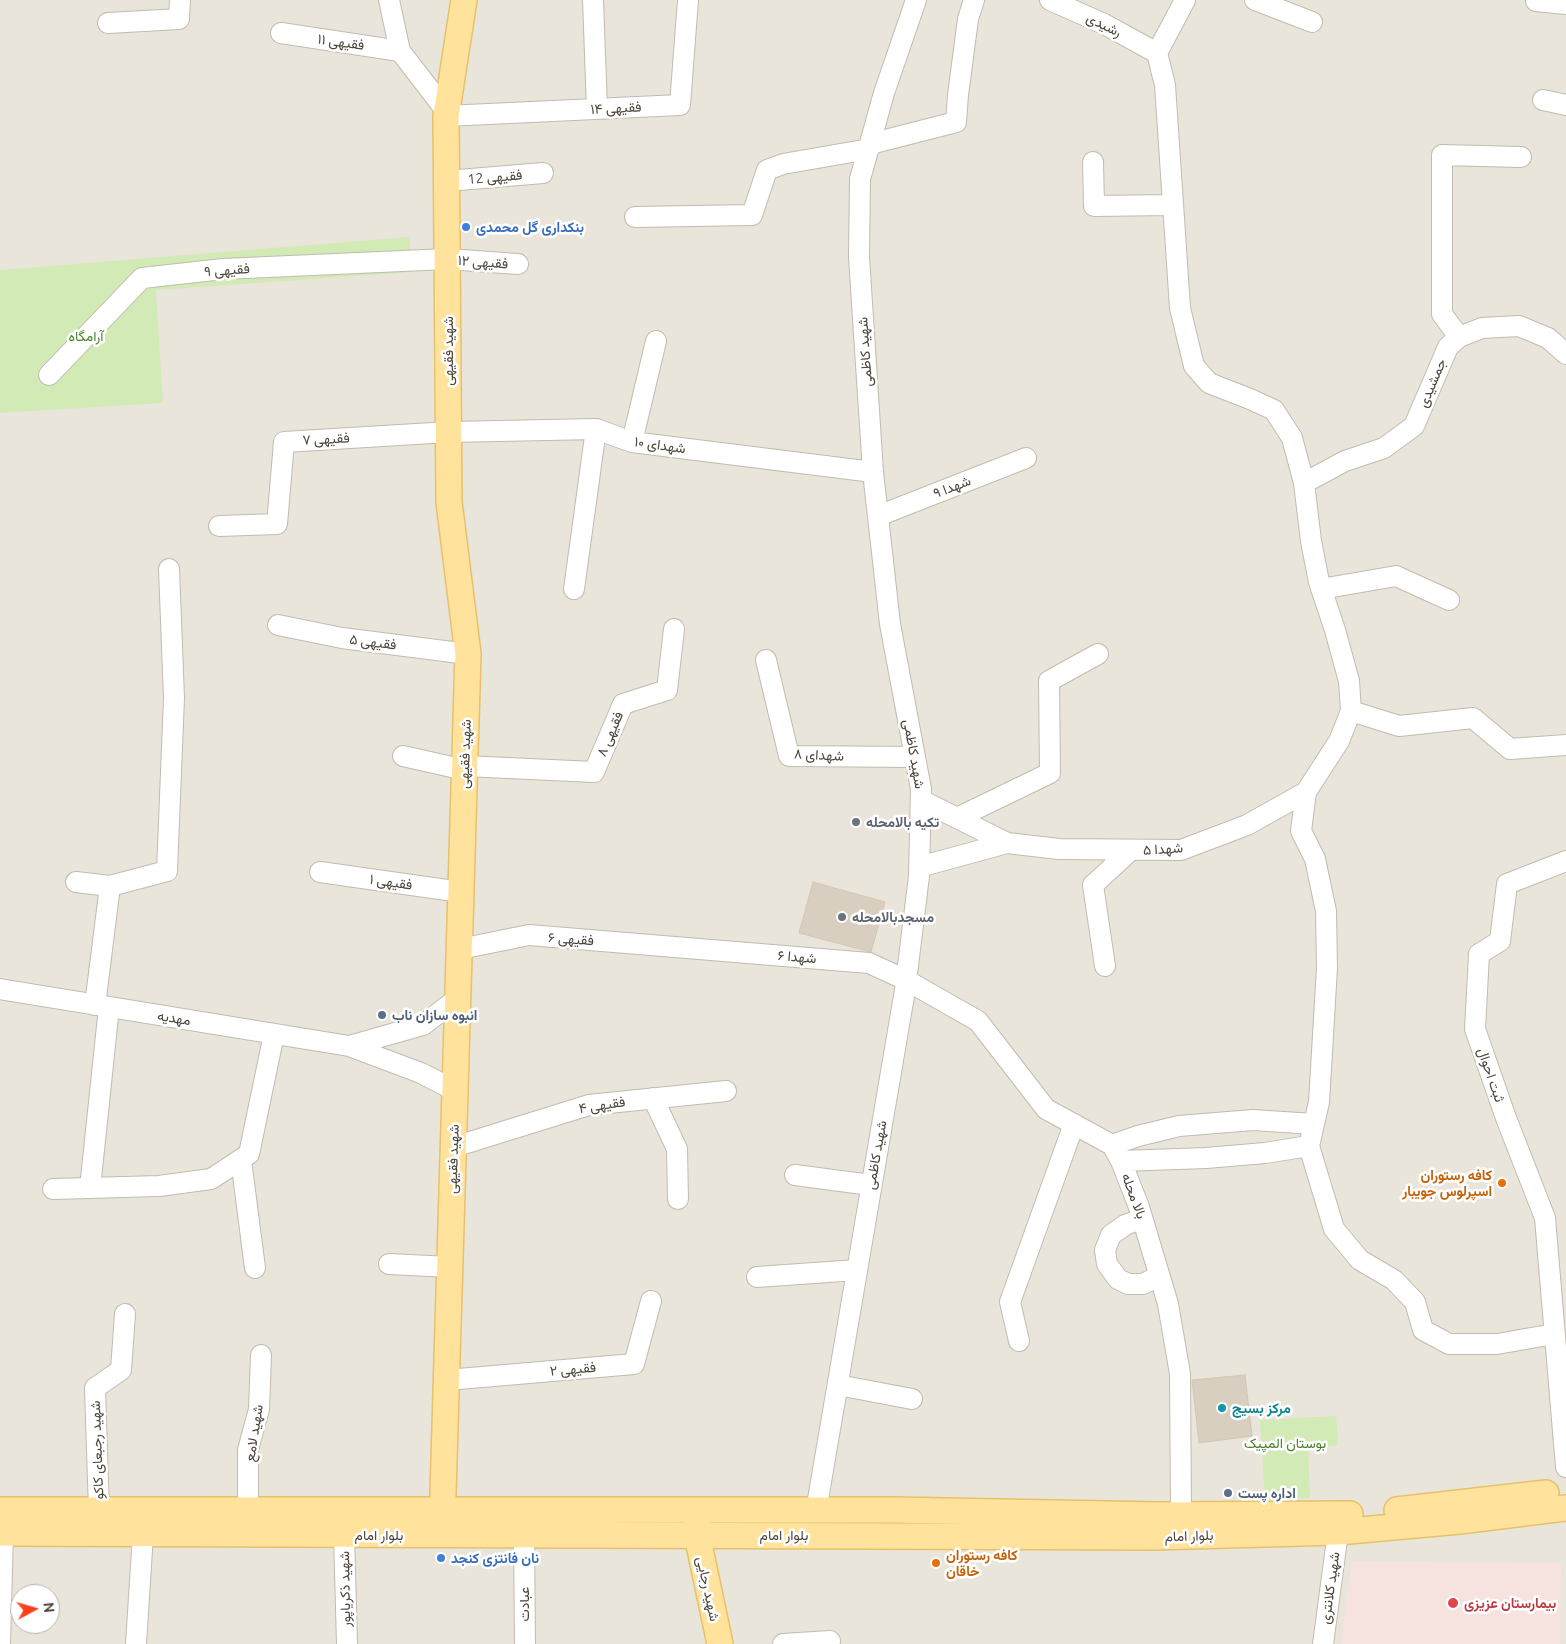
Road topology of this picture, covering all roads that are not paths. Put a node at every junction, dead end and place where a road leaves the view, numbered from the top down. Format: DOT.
graph roads {
  1 [pos="180,0"];
  2 [pos="389,0"];
  3 [pos="464,0"];
  4 [pos="593,0"];
  5 [pos="688,0"];
  6 [pos="916,0"];
  7 [pos="974,0"];
  8 [pos="1050,0"];
  9 [pos="1185,0"];
  10 [pos="1255,0"];
  11 [pos="1536,0"];
  12 [pos="1566,4"];
  13 [pos="1312,22"];
  14 [pos="108,23"];
  15 [pos="281,33"];
  16 [pos="400,51"];
  17 [pos="1157,53"];
  18 [pos="1543,100"];
  19 [pos="1566,104"];
  20 [pos="597,109"];
  21 [pos="447,114"];
  22 [pos="870,146"];
  23 [pos="1521,157"];
  24 [pos="1093,162"];
  25 [pos="544,173"];
  26 [pos="447,181"];
  27 [pos="1172,205"];
  28 [pos="635,217"];
  29 [pos="447,259"];
  30 [pos="518,264"];
  31 [pos="1459,337"];
  32 [pos="656,341"];
  33 [pos="1566,354"];
  34 [pos="49,375"];
  35 [pos="596,430"];
  36 [pos="449,432"];
  37 [pos="632,442"];
  38 [pos="1026,458"];
  39 [pos="873,472"];
  40 [pos="1304,483"];
  41 [pos="878,516"];
  42 [pos="219,526"];
  43 [pos="169,569"];
  44 [pos="574,589"];
  45 [pos="1321,589"];
  46 [pos="1449,600"];
  47 [pos="278,625"];
  48 [pos="674,629"];
  49 [pos="468,654"];
  50 [pos="1098,654"];
  51 [pos="766,660"];
  52 [pos="1351,711"];
  53 [pos="1566,745"];
  54 [pos="403,756"];
  55 [pos="915,757"];
  56 [pos="465,768"];
  57 [pos="1306,792"];
  58 [pos="921,800"];
  59 [pos="957,818"];
  60 [pos="1007,844"];
  61 [pos="1131,850"];
  62 [pos="1566,861"];
  63 [pos="919,868"];
  64 [pos="320,872"];
  65 [pos="76,882"];
  66 [pos="110,886"];
  67 [pos="461,892"];
  68 [pos="684,947"];
  69 [pos="460,949"];
  70 [pos="1105,966"];
  71 [pos="906,980"];
  72 [pos="0,989"];
  73 [pos="458,998"];
  74 [pos="102,1006"];
  75 [pos="274,1034"];
  76 [pos="349,1046"];
  77 [pos="456,1091"];
  78 [pos="726,1091"];
  79 [pos="653,1098"];
  80 [pos="1074,1124"];
  81 [pos="1314,1124"];
  82 [pos="1309,1146"];
  83 [pos="454,1147"];
  84 [pos="1116,1153"];
  85 [pos="241,1160"];
  86 [pos="795,1175"];
  87 [pos="871,1185"];
  88 [pos="90,1188"];
  89 [pos="53,1189"];
  90 [pos="678,1199"];
  91 [pos="1143,1220"];
  92 [pos="389,1264"];
  93 [pos="450,1267"];
  94 [pos="255,1268"];
  95 [pos="857,1270"];
  96 [pos="1159,1276"];
  97 [pos="757,1277"];
  98 [pos="651,1301"];
  99 [pos="125,1314"];
  100 [pos="1560,1329"];
  101 [pos="1019,1341"];
  102 [pos="261,1356"];
  103 [pos="447,1380"];
  104 [pos="838,1385"];
  105 [pos="912,1399"];
  106 [pos="1566,1468"];
  107 [pos="1566,1491"];
  108 [pos="1566,1508"];
  109 [pos="99,1510"];
  110 [pos="816,1510"];
  111 [pos="248,1511"];
  112 [pos="1181,1515"];
  113 [pos="442,1523"];
  114 [pos="697,1523"];
  115 [pos="1338,1523"];
  116 [pos="1,1526"];
  117 [pos="143,1534"];
  118 [pos="344,1535"];
  119 [pos="524,1535"];
  120 [pos="830,1641"];
  121 [pos="0,1644"];
  122 [pos="136,1644"];
  123 [pos="346,1644"];
  124 [pos="525,1644"];
  125 [pos="720,1644"];
  126 [pos="783,1644"];
  127 [pos="1323,1644"];
  1 -- 14 [label="street"];
  2 -- 16 [label="street"];
  3 -- 21 [label="main road, شهید فقیهی"];
  4 -- 20 [label="street"];
  5 -- 20 [label="street, فقیهی ۱۴"];
  6 -- 22 [label="street, شهید کاظمی"];
  7 -- 22 [label="street"];
  8 -- 17 [label="street, رشیدی"];
  9 -- 17 [label="street"];
  10 -- 13 [label="street"];
  11 -- 12 [label="street"];
  15 -- 16 [label="street, فقیهی ۱۱"];
  16 -- 21 [label="street"];
  17 -- 27 [label="street"];
  18 -- 19 [label="street"];
  20 -- 21 [label="street, فقیهی ۱۴"];
  21 -- 26 [label="main road, شهید فقیهی"];
  22 -- 28 [label="street"];
  22 -- 39 [label="street, شهید کاظمی"];
  23 -- 31 [label="street"];
  24 -- 27 [label="street"];
  25 -- 26 [label="street, فقیهی 12"];
  26 -- 29 [label="main road, شهید فقیهی"];
  27 -- 40 [label="street"];
  29 -- 30 [label="street, فقیهی ۱۲"];
  29 -- 34 [label="street, فقیهی ۹"];
  29 -- 36 [label="main road, شهید فقیهی"];
  31 -- 33 [label="street"];
  31 -- 40 [label="street, جمشیدی"];
  32 -- 37 [label="street"];
  35 -- 36 [label="street, شهدای ۱۰"];
  35 -- 37 [label="street, شهدای ۱۰"];
  35 -- 44 [label="street"];
  36 -- 42 [label="street, فقیهی ۷"];
  36 -- 49 [label="main road, شهید فقیهی"];
  37 -- 39 [label="street, شهدای ۱۰"];
  38 -- 41 [label="street, شهدا ۹"];
  39 -- 41 [label="street, شهید کاظمی"];
  40 -- 45 [label="street"];
  41 -- 55 [label="street, شهید کاظمی"];
  43 -- 66 [label="street"];
  45 -- 46 [label="street"];
  45 -- 52 [label="street"];
  47 -- 49 [label="street, فقیهی ۵"];
  48 -- 56 [label="street, فقیهی ۸"];
  49 -- 56 [label="main road, شهید فقیهی"];
  50 -- 59 [label="street"];
  51 -- 55 [label="street, شهدای ۸"];
  52 -- 53 [label="street"];
  52 -- 57 [label="street"];
  54 -- 56 [label="street"];
  55 -- 58 [label="street, شهید کاظمی"];
  56 -- 67 [label="main road, شهید فقیهی"];
  57 -- 61 [label="street, شهدا ۵"];
  57 -- 81 [label="street"];
  58 -- 59 [label="street, شهدا ۵"];
  58 -- 63 [label="street, شهید کاظمی"];
  59 -- 60 [label="street, شهدا ۵"];
  60 -- 61 [label="street, شهدا ۵"];
  60 -- 63 [label="street, شهدا ۵"];
  61 -- 70 [label="street"];
  62 -- 100 [label="street, ثبت احوال"];
  63 -- 71 [label="street, شهید کاظمی"];
  64 -- 67 [label="street, فقیهی ۱"];
  65 -- 66 [label="street"];
  66 -- 74 [label="street"];
  67 -- 69 [label="main road, شهید فقیهی"];
  68 -- 69 [label="street, فقیهی ۶"];
  68 -- 71 [label="street, شهدا ۶"];
  69 -- 73 [label="main road, شهید فقیهی"];
  71 -- 80 [label="street"];
  71 -- 87 [label="street, شهید کاظمی"];
  72 -- 74 [label="street, مهدیه"];
  73 -- 76 [label="street"];
  73 -- 77 [label="main road, شهید فقیهی"];
  74 -- 75 [label="street, مهدیه"];
  74 -- 88 [label="street"];
  75 -- 76 [label="street, مهدیه"];
  75 -- 85 [label="street"];
  76 -- 77 [label="street"];
  77 -- 83 [label="main road, شهید فقیهی"];
  78 -- 79 [label="street, فقیهی ۴"];
  79 -- 83 [label="street, فقیهی ۴"];
  79 -- 90 [label="street"];
  80 -- 84 [label="street"];
  80 -- 101 [label="street"];
  81 -- 82 [label="street"];
  81 -- 84 [label="street"];
  82 -- 84 [label="street"];
  82 -- 100 [label="street"];
  83 -- 93 [label="main road, شهید فقیهی"];
  84 -- 91 [label="street, بالا محله"];
  85 -- 88 [label="street"];
  85 -- 94 [label="street"];
  86 -- 87 [label="street"];
  87 -- 95 [label="street, شهید کاظمی"];
  88 -- 89 [label="street"];
  91 -- 96 [label="street, بالا محله"];
  91 -- 96 [label="street"];
  92 -- 93 [label="street"];
  93 -- 103 [label="main road, شهید فقیهی"];
  95 -- 97 [label="street"];
  95 -- 104 [label="street, شهید کاظمی"];
  96 -- 112 [label="street, بالا محله"];
  98 -- 103 [label="street, فقیهی ۲"];
  99 -- 109 [label="street, شهید رجبعای کاکو"];
  100 -- 106 [label="street"];
  102 -- 111 [label="street, شهید لامع"];
  103 -- 113 [label="main road, شهید فقیهی"];
  104 -- 105 [label="street"];
  104 -- 110 [label="street, شهید کاظمی"];
  107 -- 115 [label="main road, بلوار امام"];
  108 -- 115 [label="main road, بلوار امام"];
  109 -- 111 [label="main road, بلوار امام"];
  109 -- 116 [label="main road, بلوار امام"];
  110 -- 112 [label="main road, بلوار امام"];
  110 -- 114 [label="main road, بلوار امام"];
  111 -- 113 [label="main road, بلوار امام"];
  112 -- 115 [label="main road, بلوار امام"];
  113 -- 114 [label="main road, بلوار امام"];
  113 -- 118 [label="main road, بلوار امام"];
  113 -- 119 [label="main road, بلوار امام"];
  114 -- 115 [label="main road, بلوار امام"];
  114 -- 119 [label="main road, بلوار امام"];
  114 -- 125 [label="main road, شهید رجایی"];
  115 -- 127 [label="street, شهید کلانتری"];
  116 -- 117 [label="main road, بلوار امام"];
  116 -- 121 [label="street"];
  117 -- 118 [label="main road, بلوار امام"];
  117 -- 122 [label="street"];
  118 -- 123 [label="street, شهید ذکریاپور"];
  119 -- 124 [label="street, عبادت"];
  120 -- 126 [label="street"];
}
